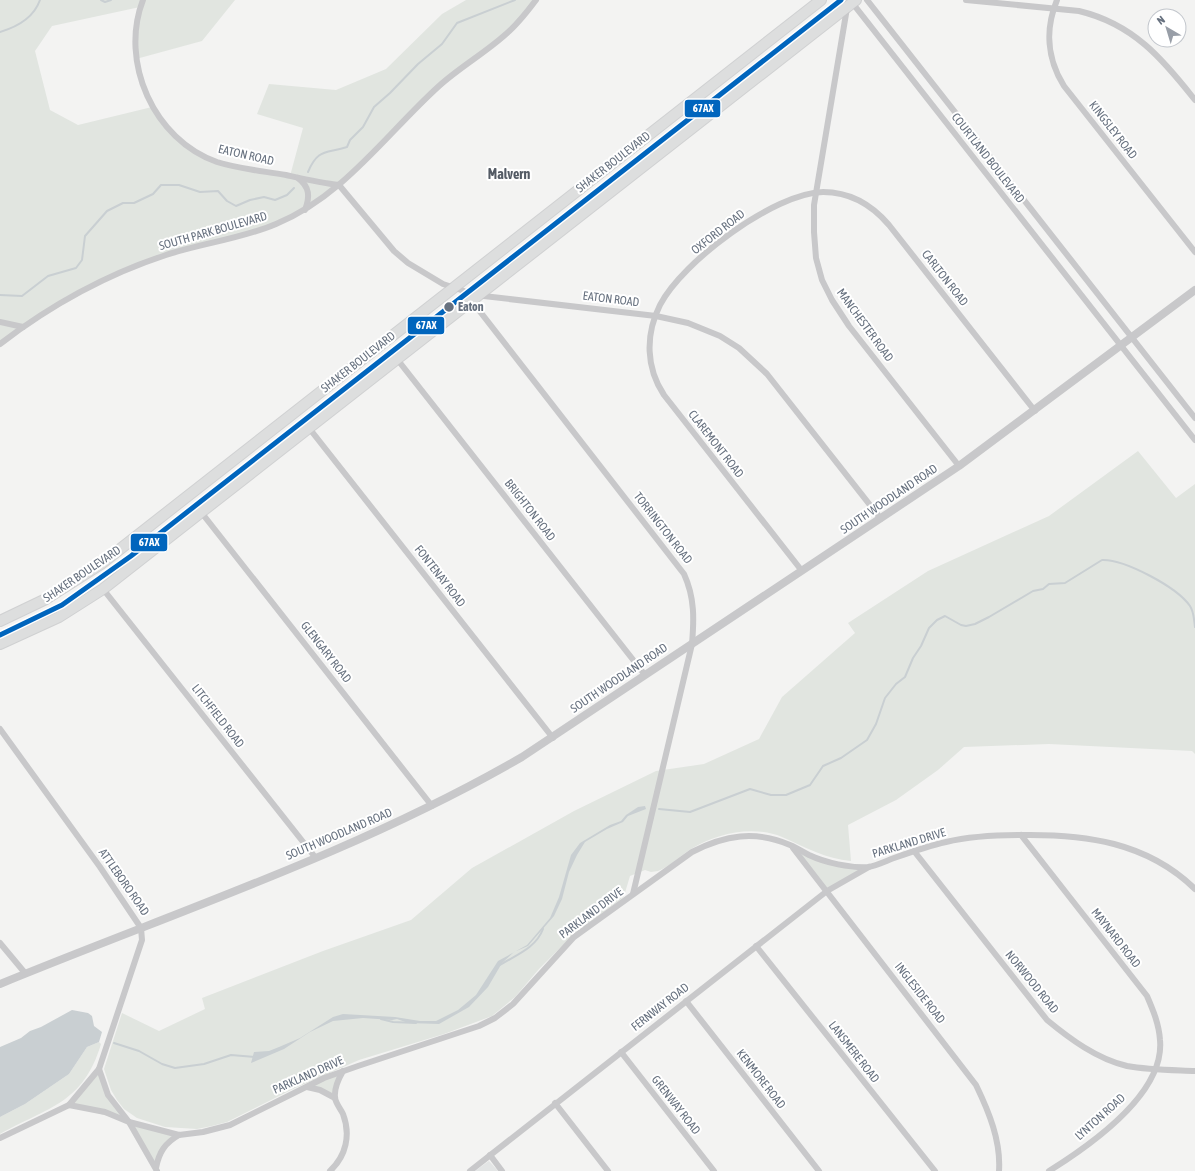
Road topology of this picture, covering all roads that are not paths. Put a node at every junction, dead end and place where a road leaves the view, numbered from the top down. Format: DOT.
graph roads {
  1 [pos="143,0"];
  2 [pos="536,0"];
  3 [pos="821,0"];
  4 [pos="867,0"];
  5 [pos="966,0"];
  6 [pos="1057,0"];
  7 [pos="851,3"];
  8 [pos="1053,8"];
  9 [pos="884,22"];
  10 [pos="874,31"];
  11 [pos="1195,100"];
  12 [pos="297,178"];
  13 [pos="339,185"];
  14 [pos="1014,187"];
  15 [pos="816,193"];
  16 [pos="1003,195"];
  17 [pos="305,210"];
  18 [pos="1195,252"];
  19 [pos="454,287"];
  20 [pos="1195,290"];
  21 [pos="479,295"];
  22 [pos="468,297"];
  23 [pos="656,316"];
  24 [pos="1119,321"];
  25 [pos="0,322"];
  26 [pos="23,327"];
  27 [pos="1108,329"];
  28 [pos="1132,338"];
  29 [pos="0,344"];
  30 [pos="1122,346"];
  31 [pos="397,359"];
  32 [pos="1035,411"];
  33 [pos="1195,418"];
  34 [pos="309,428"];
  35 [pos="1195,440"];
  36 [pos="959,466"];
  37 [pos="201,512"];
  38 [pos="880,518"];
  39 [pos="802,571"];
  40 [pos="103,589"];
  41 [pos="0,621"];
  42 [pos="0,644"];
  43 [pos="692,644"];
  44 [pos="645,675"];
  45 [pos="0,729"];
  46 [pos="553,738"];
  47 [pos="432,806"];
  48 [pos="1021,835"];
  49 [pos="790,845"];
  50 [pos="914,851"];
  51 [pos="315,857"];
  52 [pos="869,867"];
  53 [pos="1195,889"];
  54 [pos="827,891"];
  55 [pos="633,894"];
  56 [pos="141,928"];
  57 [pos="0,942"];
  58 [pos="756,946"];
  59 [pos="25,973"];
  60 [pos="0,984"];
  61 [pos="686,1000"];
  62 [pos="621,1052"];
  63 [pos="99,1069"];
  64 [pos="1156,1069"];
  65 [pos="344,1071"];
  66 [pos="1195,1071"];
  67 [pos="306,1087"];
  68 [pos="335,1098"];
  69 [pos="555,1103"];
  70 [pos="69,1105"];
  71 [pos="130,1122"];
  72 [pos="179,1135"];
  73 [pos="0,1138"];
  74 [pos="490,1155"];
  75 [pos="157,1169"];
  76 [pos="330,1171"];
  77 [pos="470,1171"];
  78 [pos="502,1171"];
  79 [pos="608,1171"];
  80 [pos="714,1171"];
  81 [pos="819,1171"];
  82 [pos="935,1171"];
  83 [pos="1000,1171"];
  84 [pos="1049,1171"];
  1 -- 12 [label="street, EATON ROAD"];
  2 -- 13 [label="street, SOUTH PARK BOULEVARD"];
  3 -- 19 [label="main road, SHAKER BOULEVARD"];
  4 -- 9 [label="street, COURTLAND BOULEVARD"];
  5 -- 8 [label="street"];
  6 -- 8 [label="street, KINGSLEY ROAD"];
  7 -- 10 [label="street, COURTLAND BOULEVARD"];
  7 -- 15 [label="street, MANCHESTER ROAD"];
  7 -- 21 [label="main road, SHAKER BOULEVARD"];
  8 -- 11 [label="street"];
  8 -- 18 [label="street, KINGSLEY ROAD"];
  9 -- 10 [label="street"];
  9 -- 14 [label="street, COURTLAND BOULEVARD"];
  10 -- 16 [label="street, COURTLAND BOULEVARD"];
  12 -- 13 [label="street, EATON ROAD"];
  12 -- 17 [label="street"];
  13 -- 17 [label="street, SOUTH PARK BOULEVARD"];
  13 -- 19 [label="street"];
  14 -- 16 [label="street"];
  14 -- 24 [label="street, COURTLAND BOULEVARD"];
  15 -- 23 [label="street, OXFORD ROAD"];
  15 -- 32 [label="street, CARLTON ROAD"];
  15 -- 36 [label="street, MANCHESTER ROAD"];
  16 -- 27 [label="street, COURTLAND BOULEVARD"];
  17 -- 26 [label="street, SOUTH PARK BOULEVARD"];
  19 -- 22 [label="street"];
  19 -- 41 [label="main road, SHAKER BOULEVARD"];
  20 -- 28 [label="street, SOUTH WOODLAND ROAD"];
  21 -- 22 [label="main road, SHAKER BOULEVARD"];
  21 -- 23 [label="street, EATON ROAD"];
  22 -- 31 [label="main road, SHAKER BOULEVARD"];
  22 -- 43 [label="street, TORRINGTON ROAD"];
  23 -- 38 [label="street, EATON ROAD"];
  23 -- 39 [label="street, CLAREMONT ROAD"];
  24 -- 27 [label="street"];
  24 -- 28 [label="street, COURTLAND BOULEVARD"];
  25 -- 26 [label="street"];
  26 -- 29 [label="street, SOUTH PARK BOULEVARD"];
  27 -- 30 [label="street, COURTLAND BOULEVARD"];
  28 -- 30 [label="street, SOUTH WOODLAND ROAD"];
  28 -- 33 [label="street, COURTLAND BOULEVARD"];
  30 -- 32 [label="street, SOUTH WOODLAND ROAD"];
  30 -- 35 [label="street, COURTLAND BOULEVARD"];
  31 -- 34 [label="main road, SHAKER BOULEVARD"];
  31 -- 44 [label="street, BRIGHTON ROAD"];
  32 -- 36 [label="street, SOUTH WOODLAND ROAD"];
  34 -- 37 [label="main road, SHAKER BOULEVARD"];
  34 -- 46 [label="street, FONTENAY ROAD"];
  36 -- 38 [label="street, SOUTH WOODLAND ROAD"];
  37 -- 40 [label="main road, SHAKER BOULEVARD"];
  37 -- 47 [label="street, GLENGARY ROAD"];
  38 -- 39 [label="street, SOUTH WOODLAND ROAD"];
  39 -- 43 [label="street, SOUTH WOODLAND ROAD"];
  40 -- 42 [label="main road, SHAKER BOULEVARD"];
  40 -- 51 [label="street, LITCHFIELD ROAD"];
  43 -- 44 [label="street, SOUTH WOODLAND ROAD"];
  43 -- 55 [label="street, TORRINGTON ROAD"];
  44 -- 46 [label="street, SOUTH WOODLAND ROAD"];
  45 -- 56 [label="street, ATTLEBORO ROAD"];
  46 -- 47 [label="street, SOUTH WOODLAND ROAD"];
  47 -- 51 [label="street, SOUTH WOODLAND ROAD"];
  48 -- 50 [label="street, PARKLAND DRIVE"];
  48 -- 53 [label="street, PARKLAND DRIVE"];
  48 -- 64 [label="street, MAYNARD ROAD"];
  49 -- 52 [label="street, PARKLAND DRIVE"];
  49 -- 54 [label="street, INGLESIDE ROAD"];
  49 -- 55 [label="street, PARKLAND DRIVE"];
  50 -- 52 [label="street, PARKLAND DRIVE"];
  50 -- 64 [label="street, NORWOOD ROAD"];
  51 -- 56 [label="street, SOUTH WOODLAND ROAD"];
  52 -- 54 [label="street, FERNWAY ROAD"];
  54 -- 58 [label="street, FERNWAY ROAD"];
  54 -- 83 [label="street, INGLESIDE ROAD"];
  55 -- 65 [label="street, PARKLAND DRIVE"];
  56 -- 59 [label="street, SOUTH WOODLAND ROAD"];
  56 -- 63 [label="street, ATTLEBORO ROAD"];
  57 -- 59 [label="street"];
  58 -- 61 [label="street, FERNWAY ROAD"];
  58 -- 82 [label="street, LANSMERE ROAD"];
  59 -- 60 [label="street, SOUTH WOODLAND ROAD"];
  61 -- 62 [label="street, FERNWAY ROAD"];
  61 -- 81 [label="street, KENMORE ROAD"];
  62 -- 69 [label="street, FERNWAY ROAD"];
  62 -- 80 [label="street, GRENWAY ROAD"];
  63 -- 70 [label="street, ATTLEBORO ROAD"];
  63 -- 71 [label="street"];
  64 -- 66 [label="street, NORWOOD ROAD"];
  64 -- 84 [label="street, LYNTON ROAD"];
  65 -- 67 [label="street, PARKLAND DRIVE"];
  65 -- 68 [label="street"];
  67 -- 68 [label="street"];
  67 -- 72 [label="street, PARKLAND DRIVE"];
  68 -- 76 [label="street"];
  69 -- 74 [label="street, FERNWAY ROAD"];
  69 -- 79 [label="street"];
  70 -- 71 [label="street, PARKLAND DRIVE"];
  70 -- 73 [label="street"];
  71 -- 72 [label="street, PARKLAND DRIVE"];
  71 -- 75 [label="street"];
  72 -- 75 [label="street"];
  74 -- 77 [label="street, FERNWAY ROAD"];
  74 -- 78 [label="street"];
}
